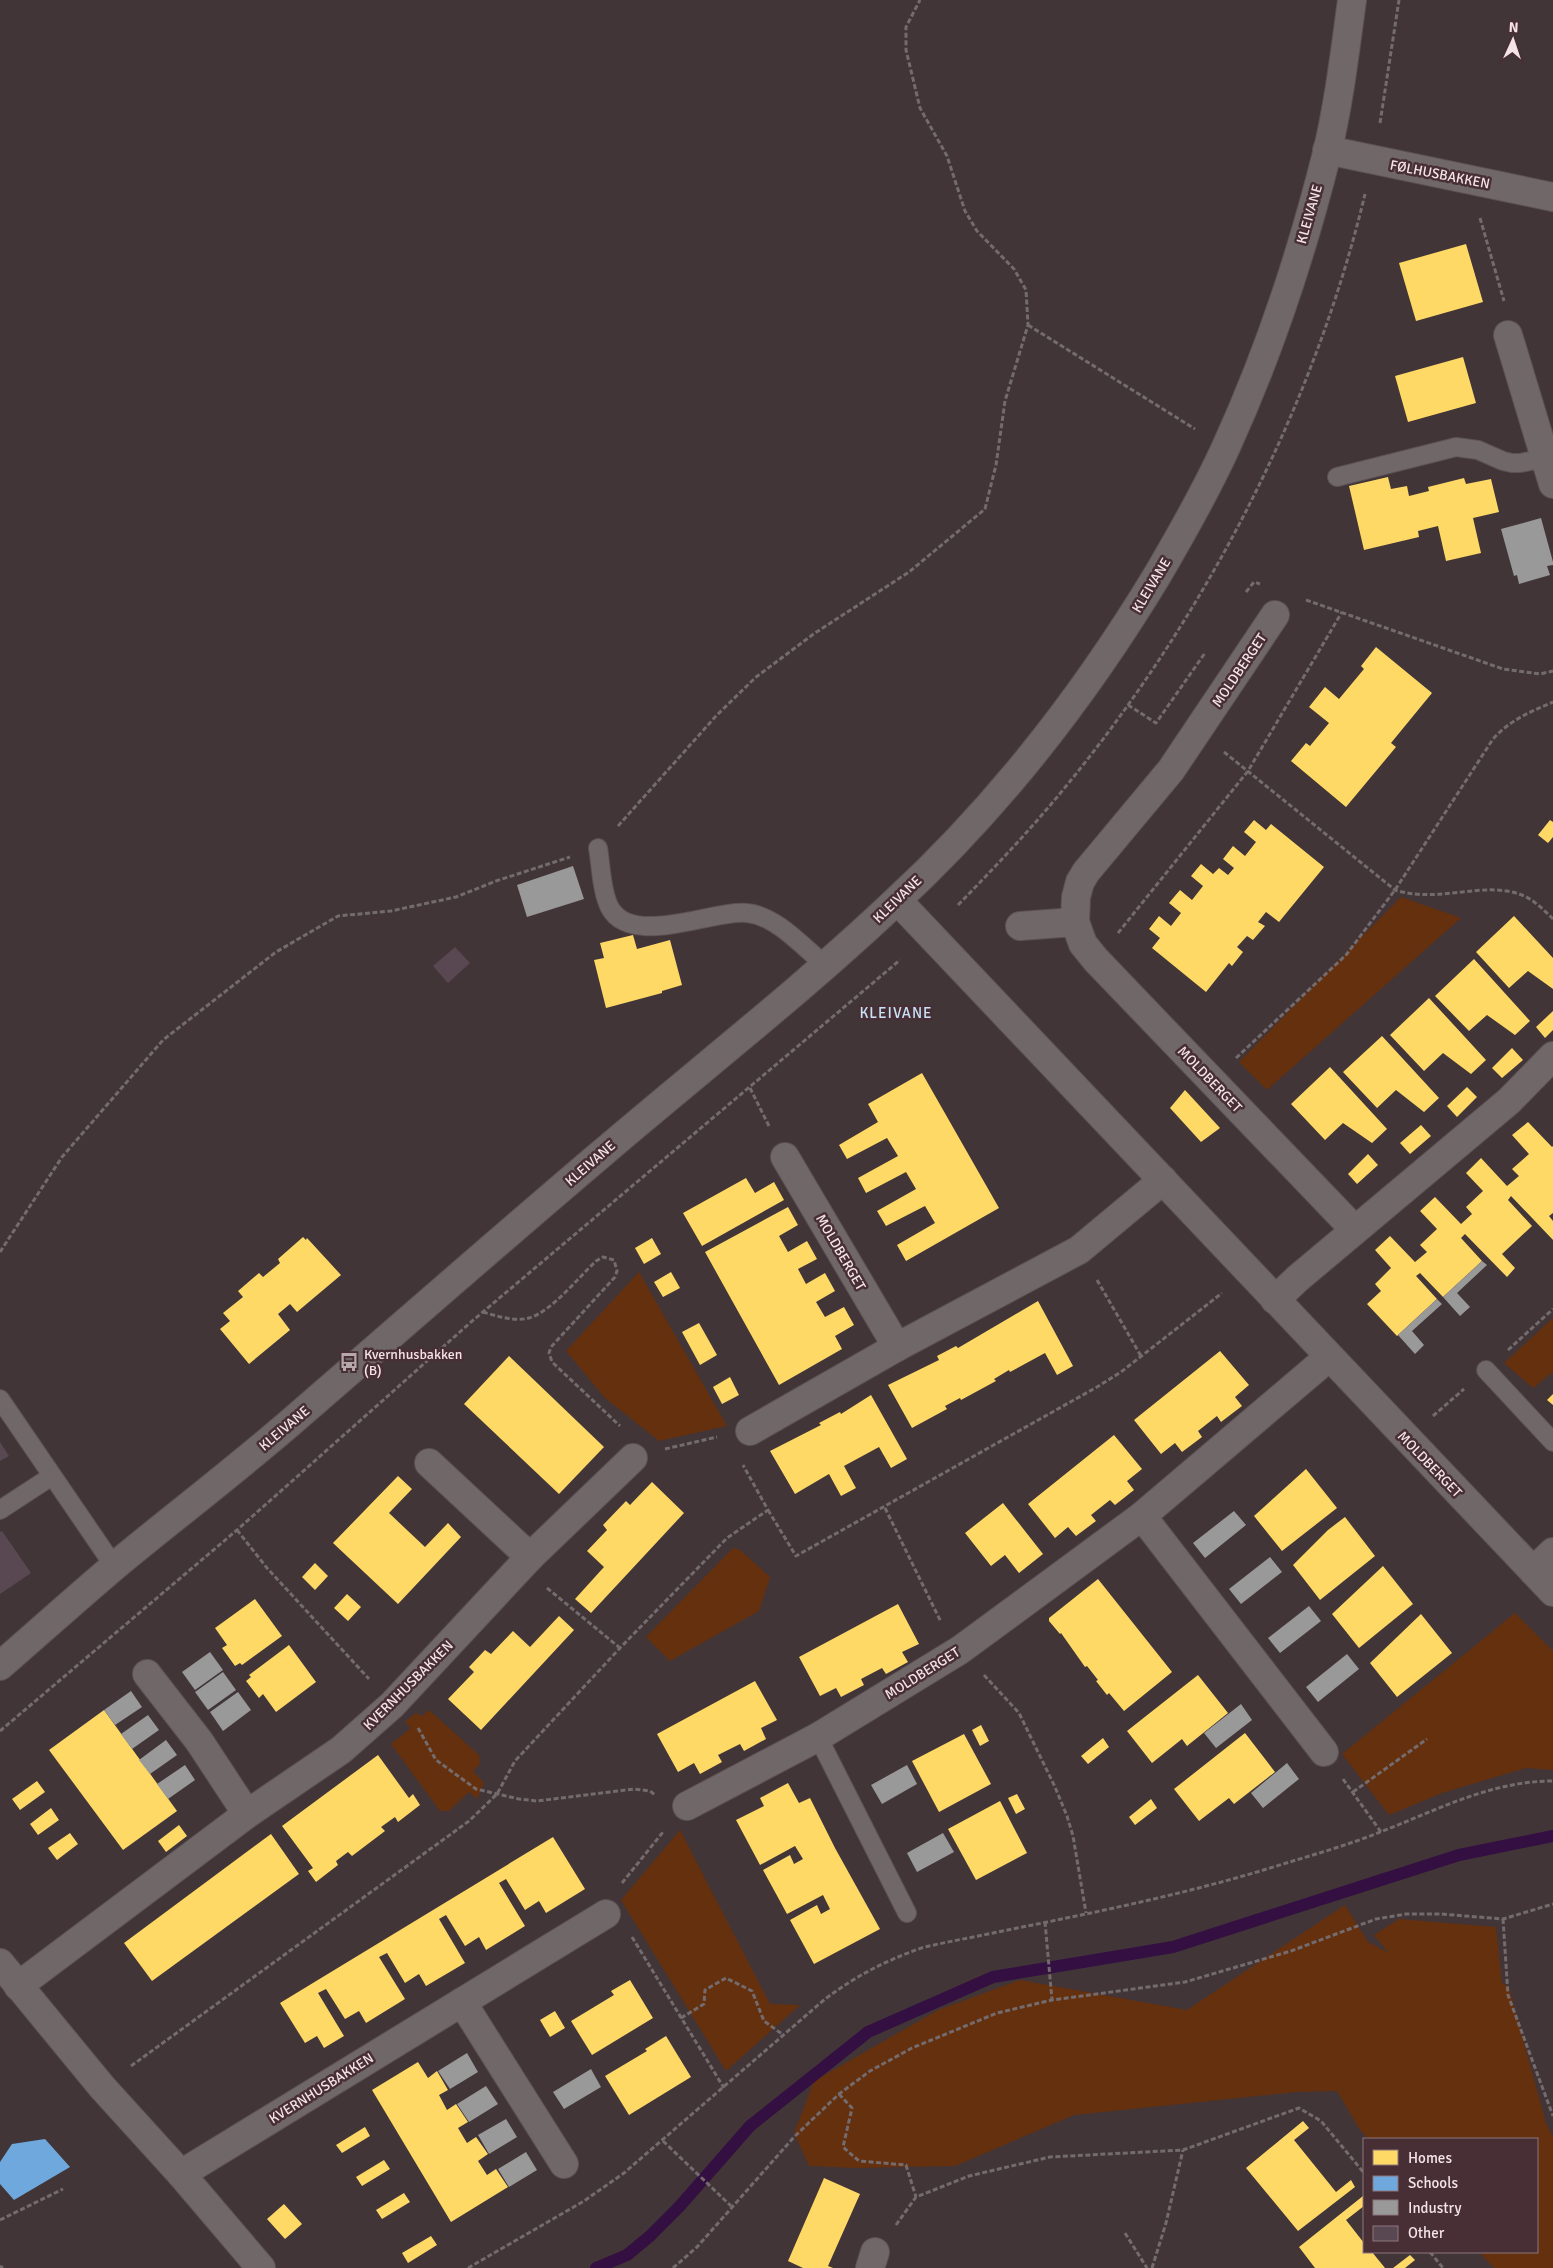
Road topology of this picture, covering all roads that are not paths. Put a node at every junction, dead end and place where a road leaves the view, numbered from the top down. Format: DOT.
graph roads {
  1 [pos="1352,0"];
  2 [pos="1328,150"];
  3 [pos="1553,197"];
  4 [pos="1508,335"];
  5 [pos="1545,458"];
  6 [pos="1337,477"];
  7 [pos="1553,484"];
  8 [pos="1275,615"];
  9 [pos="598,848"];
  10 [pos="898,901"];
  11 [pos="1075,922"];
  12 [pos="1020,926"];
  13 [pos="825,965"];
  14 [pos="1553,1056"];
  15 [pos="785,1157"];
  16 [pos="1163,1180"];
  17 [pos="1354,1230"];
  18 [pos="1276,1300"];
  19 [pos="897,1347"];
  20 [pos="1329,1357"];
  21 [pos="1486,1370"];
  22 [pos="0,1399"];
  23 [pos="750,1431"];
  24 [pos="1553,1442"];
  25 [pos="644,1454"];
  26 [pos="429,1462"];
  27 [pos="52,1476"];
  28 [pos="0,1510"];
  29 [pos="1142,1516"];
  30 [pos="1553,1552"];
  31 [pos="525,1562"];
  32 [pos="114,1566"];
  33 [pos="1533,1571"];
  34 [pos="1553,1592"];
  35 [pos="0,1666"];
  36 [pos="147,1674"];
  37 [pos="818,1737"];
  38 [pos="1324,1752"];
  39 [pos="687,1806"];
  40 [pos="247,1814"];
  41 [pos="907,1913"];
  42 [pos="606,1914"];
  43 [pos="0,1963"];
  44 [pos="18,1986"];
  45 [pos="462,2002"];
  46 [pos="564,2164"];
  47 [pos="181,2174"];
  48 [pos="261,2268"];
  1 -- 2 [label="street, KLEIVANE"];
  2 -- 3 [label="street, FØLHUSBAKKEN"];
  2 -- 10 [label="street, KLEIVANE"];
  4 -- 5 [label="street"];
  5 -- 6 [label="lane"];
  5 -- 7 [label="street"];
  8 -- 11 [label="street, MOLDBERGET"];
  9 -- 13 [label="lane"];
  10 -- 13 [label="street, KLEIVANE"];
  10 -- 16 [label="street, MOLDBERGET"];
  11 -- 12 [label="street"];
  11 -- 17 [label="street, MOLDBERGET"];
  13 -- 32 [label="street, KLEIVANE"];
  14 -- 17 [label="street"];
  15 -- 19 [label="street, MOLDBERGET"];
  16 -- 18 [label="street, MOLDBERGET"];
  16 -- 19 [label="street"];
  17 -- 18 [label="street"];
  18 -- 20 [label="street, MOLDBERGET"];
  19 -- 23 [label="street"];
  20 -- 29 [label="street, MOLDBERGET"];
  20 -- 33 [label="street, MOLDBERGET"];
  21 -- 24 [label="lane"];
  22 -- 27 [label="lane"];
  25 -- 31 [label="street, KVERNHUSBAKKEN"];
  26 -- 31 [label="street"];
  27 -- 28 [label="lane"];
  27 -- 32 [label="lane"];
  29 -- 37 [label="street, MOLDBERGET"];
  29 -- 38 [label="street"];
  30 -- 33 [label="street"];
  31 -- 40 [label="street, KVERNHUSBAKKEN"];
  32 -- 35 [label="street, KLEIVANE"];
  33 -- 34 [label="street, MOLDBERGET"];
  36 -- 40 [label="street"];
  37 -- 39 [label="street, MOLDBERGET"];
  37 -- 41 [label="lane"];
  40 -- 44 [label="street, KVERNHUSBAKKEN"];
  42 -- 45 [label="street, KVERNHUSBAKKEN"];
  43 -- 44 [label="street"];
  44 -- 47 [label="street"];
  45 -- 46 [label="street"];
  45 -- 47 [label="street, KVERNHUSBAKKEN"];
  47 -- 48 [label="street"];
}
